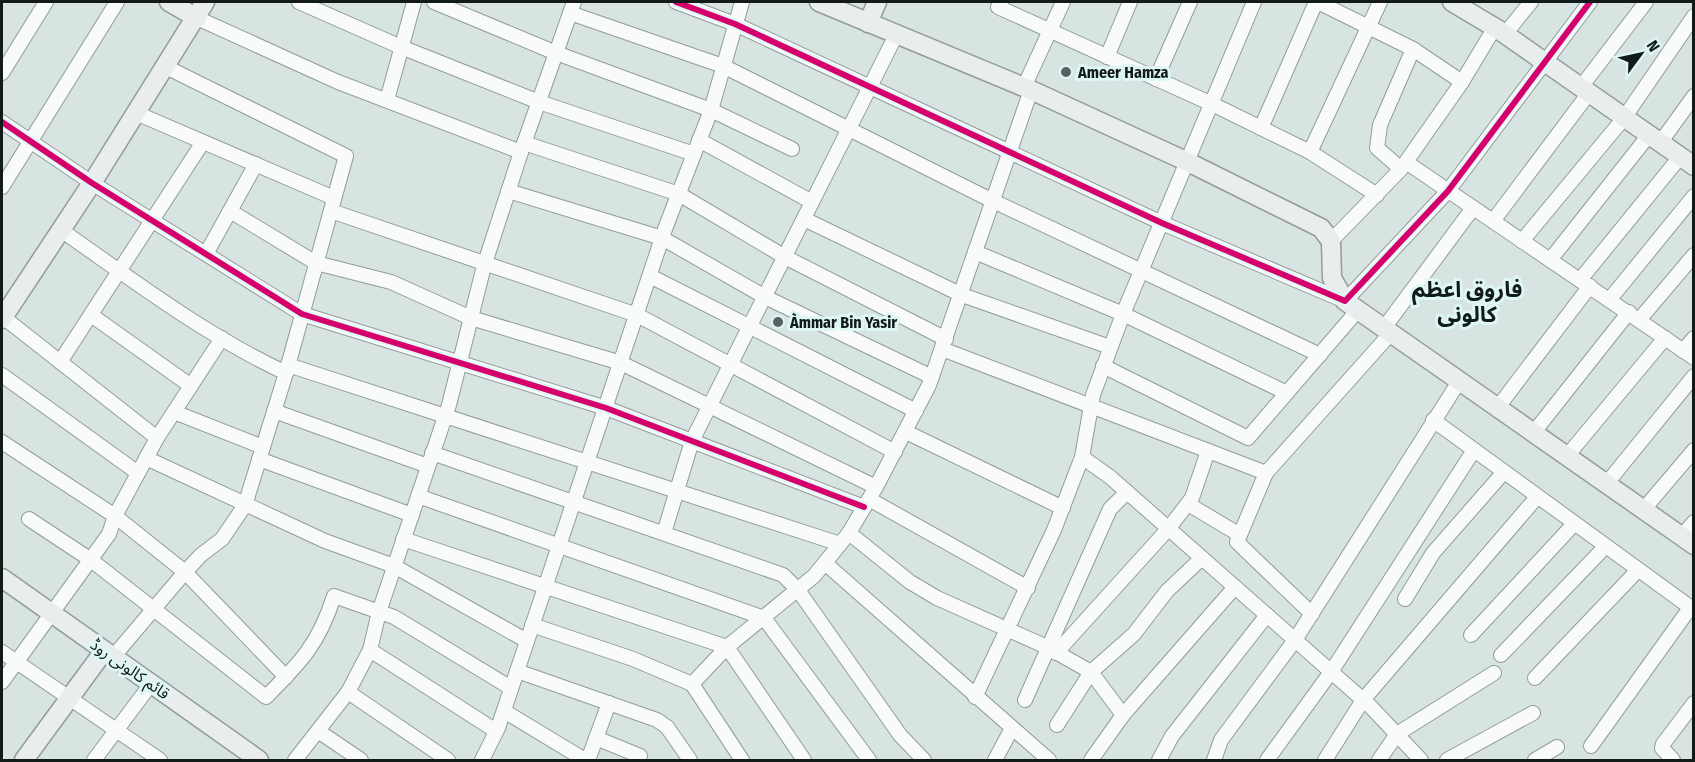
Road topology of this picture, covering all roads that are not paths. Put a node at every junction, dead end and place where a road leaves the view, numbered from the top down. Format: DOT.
graph roads {
  1 [pos="46,2"];
  2 [pos="117,2"];
  3 [pos="169,2"];
  4 [pos="205,2"];
  5 [pos="300,2"];
  6 [pos="414,2"];
  7 [pos="434,2"];
  8 [pos="676,2"];
  9 [pos="742,2"];
  10 [pos="819,2"];
  11 [pos="877,2"];
  12 [pos="1063,2"];
  13 [pos="1130,2"];
  14 [pos="1190,2"];
  15 [pos="1254,2"];
  16 [pos="1317,2"];
  17 [pos="1380,2"];
  18 [pos="1452,2"];
  19 [pos="1531,2"];
  20 [pos="1590,2"];
  21 [pos="1646,2"];
  22 [pos="995,3"];
  23 [pos="572,7"];
  24 [pos="1475,7"];
  25 [pos="1694,16"];
  26 [pos="197,18"];
  27 [pos="868,23"];
  28 [pos="735,24"];
  29 [pos="1370,26"];
  30 [pos="1500,31"];
  31 [pos="1049,32"];
  32 [pos="896,35"];
  33 [pos="401,47"];
  34 [pos="1413,49"];
  35 [pos="556,53"];
  36 [pos="1107,57"];
  37 [pos="1543,61"];
  38 [pos="723,66"];
  39 [pos="166,67"];
  40 [pos="2,73"];
  41 [pos="1156,79"];
  42 [pos="1462,82"];
  43 [pos="870,87"];
  44 [pos="1027,89"];
  45 [pos="1585,90"];
  46 [pos="1694,96"];
  47 [pos="387,100"];
  48 [pos="538,102"];
  49 [pos="1212,104"];
  50 [pos="711,110"];
  51 [pos="136,113"];
  52 [pos="1624,118"];
  53 [pos="2,122"];
  54 [pos="1261,128"];
  55 [pos="849,129"];
  56 [pos="1654,139"];
  57 [pos="699,140"];
  58 [pos="31,142"];
  59 [pos="203,142"];
  60 [pos="522,147"];
  61 [pos="792,149"];
  62 [pos="1009,151"];
  63 [pos="1310,152"];
  64 [pos="694,154"];
  65 [pos="1687,161"];
  66 [pos="1188,162"];
  67 [pos="256,164"];
  68 [pos="1404,165"];
  69 [pos="92,183"];
  70 [pos="2,187"];
  71 [pos="508,191"];
  72 [pos="1448,191"];
  73 [pos="679,194"];
  74 [pos="1377,195"];
  75 [pos="1694,196"];
  76 [pos="991,200"];
  77 [pos="812,202"];
  78 [pos="333,205"];
  79 [pos="1473,208"];
  80 [pos="230,211"];
  81 [pos="804,219"];
  82 [pos="152,221"];
  83 [pos="1493,221"];
  84 [pos="1162,223"];
  85 [pos="61,230"];
  86 [pos="662,238"];
  87 [pos="1331,241"];
  88 [pos="1522,241"];
  89 [pos="975,252"];
  90 [pos="206,254"];
  91 [pos="1694,255"];
  92 [pos="785,257"];
  93 [pos="1550,260"];
  94 [pos="316,263"];
  95 [pos="485,263"];
  96 [pos="1142,270"];
  97 [pos="119,271"];
  98 [pos="650,276"];
  99 [pos="1585,283"];
  100 [pos="962,295"];
  101 [pos="765,297"];
  102 [pos="1610,299"];
  103 [pos="1351,306"];
  104 [pos="3,313"];
  105 [pos="302,314"];
  106 [pos="1123,314"];
  107 [pos="91,315"];
  108 [pos="637,315"];
  109 [pos="1634,316"];
  110 [pos="471,318"];
  111 [pos="750,327"];
  112 [pos="1388,331"];
  113 [pos="222,338"];
  114 [pos="1665,338"];
  115 [pos="1694,338"];
  116 [pos="944,344"];
  117 [pos="1110,347"];
  118 [pos="1688,354"];
  119 [pos="1320,355"];
  120 [pos="60,362"];
  121 [pos="459,363"];
  122 [pos="621,363"];
  123 [pos="731,364"];
  124 [pos="1103,366"];
  125 [pos="287,369"];
  126 [pos="2,375"];
  127 [pos="1694,376"];
  128 [pos="932,377"];
  129 [pos="1460,380"];
  130 [pos="191,386"];
  131 [pos="1287,393"];
  132 [pos="1091,405"];
  133 [pos="710,406"];
  134 [pos="1498,407"];
  135 [pos="606,408"];
  136 [pos="274,411"];
  137 [pos="916,411"];
  138 [pos="174,412"];
  139 [pos="445,416"];
  140 [pos="1433,420"];
  141 [pos="906,432"];
  142 [pos="1534,432"];
  143 [pos="157,438"];
  144 [pos="692,441"];
  145 [pos="2,442"];
  146 [pos="1474,450"];
  147 [pos="1694,450"];
  148 [pos="1208,451"];
  149 [pos="895,452"];
  150 [pos="261,453"];
  151 [pos="1567,456"];
  152 [pos="1082,457"];
  153 [pos="146,458"];
  154 [pos="430,460"];
  155 [pos="588,462"];
  156 [pos="1504,472"];
  157 [pos="138,473"];
  158 [pos="1266,473"];
  159 [pos="1607,483"];
  160 [pos="876,487"];
  161 [pos="677,491"];
  162 [pos="1127,492"];
  163 [pos="418,496"];
  164 [pos="1537,497"];
  165 [pos="574,502"];
  166 [pos="867,503"];
  167 [pos="1188,504"];
  168 [pos="245,505"];
  169 [pos="1063,508"];
  170 [pos="1644,509"];
  171 [pos="411,515"];
  172 [pos="115,516"];
  173 [pos="28,519"];
  174 [pos="1694,522"];
  175 [pos="1574,524"];
  176 [pos="1169,528"];
  177 [pos="664,533"];
  178 [pos="1240,535"];
  179 [pos="403,539"];
  180 [pos="845,539"];
  181 [pos="1688,540"];
  182 [pos="559,546"];
  183 [pos="1605,547"];
  184 [pos="1202,558"];
  185 [pos="91,560"];
  186 [pos="825,563"];
  187 [pos="394,566"];
  188 [pos="1638,570"];
  189 [pos="185,572"];
  190 [pos="2,578"];
  191 [pos="545,586"];
  192 [pos="1235,587"];
  193 [pos="1028,588"];
  194 [pos="798,590"];
  195 [pos="1406,599"];
  196 [pos="154,609"];
  197 [pos="1692,609"];
  198 [pos="379,612"];
  199 [pos="53,614"];
  200 [pos="1312,614"];
  201 [pos="1267,615"];
  202 [pos="764,618"];
  203 [pos="532,625"];
  204 [pos="1008,629"];
  205 [pos="1471,634"];
  206 [pos="1295,640"];
  207 [pos="527,641"];
  208 [pos="727,647"];
  209 [pos="370,650"];
  210 [pos="1052,650"];
  211 [pos="2,652"];
  212 [pos="109,654"];
  213 [pos="1501,655"];
  214 [pos="17,662"];
  215 [pos="517,671"];
  216 [pos="1091,672"];
  217 [pos="1331,672"];
  218 [pos="1494,673"];
  219 [pos="286,677"];
  220 [pos="1535,678"];
  221 [pos="2,682"];
  222 [pos="151,684"];
  223 [pos="692,684"];
  224 [pos="511,688"];
  225 [pos="348,692"];
  226 [pos="975,697"];
  227 [pos="70,698"];
  228 [pos="1025,700"];
  229 [pos="1363,700"];
  230 [pos="1694,703"];
  231 [pos="609,704"];
  232 [pos="504,711"];
  233 [pos="1533,712"];
  234 [pos="1123,715"];
  235 [pos="1057,725"];
  236 [pos="116,730"];
  237 [pos="1011,730"];
  238 [pos="318,731"];
  239 [pos="496,731"];
  240 [pos="1397,735"];
  241 [pos="596,738"];
  242 [pos="1591,746"];
  243 [pos="1557,747"];
  244 [pos="640,756"];
  245 [pos="863,758"];
  246 [pos="487,759"];
  247 [pos="24,760"];
  248 [pos="94,760"];
  249 [pos="160,760"];
  250 [pos="259,760"];
  251 [pos="295,760"];
  252 [pos="361,760"];
  253 [pos="448,760"];
  254 [pos="586,760"];
  255 [pos="690,760"];
  256 [pos="742,760"];
  257 [pos="804,760"];
  258 [pos="924,760"];
  259 [pos="995,760"];
  260 [pos="1049,760"];
  261 [pos="1091,760"];
  262 [pos="1159,760"];
  263 [pos="1214,760"];
  264 [pos="1267,760"];
  265 [pos="1325,760"];
  266 [pos="1379,760"];
  267 [pos="1421,760"];
  268 [pos="1447,760"];
  269 [pos="1535,760"];
  270 [pos="1673,760"];
  1 -- 40 [label="street"];
  2 -- 58 [label="street"];
  3 -- 26 [label="street"];
  4 -- 26 [label="street"];
  5 -- 33 [label="street"];
  6 -- 33 [label="street"];
  7 -- 35 [label="street"];
  8 -- 28 [label="street"];
  9 -- 28 [label="street"];
  10 -- 27 [label="street"];
  11 -- 27 [label="street"];
  12 -- 31 [label="street"];
  13 -- 36 [label="street"];
  14 -- 41 [label="street"];
  15 -- 49 [label="street"];
  16 -- 29 [label="street"];
  16 -- 54 [label="street"];
  17 -- 29 [label="street"];
  18 -- 24 [label="street"];
  19 -- 30 [label="street"];
  20 -- 37 [label="street"];
  21 -- 45 [label="street"];
  22 -- 31 [label="street"];
  23 -- 35 [label="street"];
  23 -- 38 [label="street"];
  24 -- 30 [label="street"];
  25 -- 52 [label="street"];
  26 -- 39 [label="street"];
  26 -- 47 [label="street"];
  27 -- 32 [label="street"];
  28 -- 38 [label="street"];
  28 -- 43 [label="street"];
  29 -- 34 [label="street"];
  29 -- 63 [label="street"];
  30 -- 37 [label="street"];
  30 -- 42 [label="street"];
  31 -- 36 [label="street"];
  31 -- 44 [label="street"];
  32 -- 43 [label="street"];
  32 -- 44 [label="street"];
  33 -- 47 [label="street"];
  33 -- 48 [label="street"];
  34 -- 42 [label="street"];
  34 -- 68 [label="street"];
  35 -- 48 [label="street"];
  35 -- 50 [label="street"];
  36 -- 41 [label="street"];
  37 -- 45 [label="street"];
  37 -- 72 [label="street"];
  38 -- 50 [label="street"];
  38 -- 55 [label="street"];
  39 -- 51 [label="street"];
  39 -- 78 [label="street"];
  41 -- 49 [label="street"];
  42 -- 68 [label="street"];
  43 -- 55 [label="street"];
  43 -- 62 [label="street"];
  44 -- 62 [label="street"];
  44 -- 66 [label="street"];
  45 -- 52 [label="street"];
  45 -- 83 [label="street"];
  46 -- 56 [label="street"];
  47 -- 60 [label="street"];
  48 -- 60 [label="street"];
  48 -- 64 [label="street"];
  49 -- 54 [label="street"];
  49 -- 66 [label="street"];
  50 -- 57 [label="street"];
  50 -- 61 [label="street"];
  51 -- 59 [label="street"];
  51 -- 69 [label="street"];
  52 -- 56 [label="street"];
  52 -- 88 [label="street"];
  53 -- 58 [label="street"];
  54 -- 63 [label="street"];
  55 -- 76 [label="street"];
  55 -- 77 [label="street"];
  56 -- 65 [label="street"];
  56 -- 93 [label="street"];
  57 -- 64 [label="street"];
  57 -- 77 [label="street"];
  58 -- 69 [label="street"];
  58 -- 70 [label="street"];
  59 -- 67 [label="street"];
  59 -- 82 [label="street"];
  60 -- 71 [label="street"];
  60 -- 73 [label="street"];
  62 -- 76 [label="street"];
  62 -- 84 [label="street"];
  63 -- 74 [label="street"];
  64 -- 73 [label="street"];
  65 -- 99 [label="street"];
  66 -- 84 [label="street"];
  66 -- 87 [label="street"];
  67 -- 78 [label="street"];
  67 -- 80 [label="street"];
  68 -- 72 [label="street"];
  68 -- 74 [label="street"];
  69 -- 82 [label="street"];
  69 -- 85 [label="street"];
  71 -- 86 [label="street"];
  71 -- 95 [label="street"];
  72 -- 79 [label="street"];
  72 -- 103 [label="street"];
  73 -- 86 [label="street"];
  73 -- 92 [label="street"];
  74 -- 87 [label="street"];
  75 -- 102 [label="street"];
  76 -- 89 [label="street"];
  76 -- 96 [label="street"];
  77 -- 81 [label="street"];
  78 -- 94 [label="street"];
  78 -- 95 [label="street"];
  79 -- 83 [label="street"];
  79 -- 112 [label="street"];
  80 -- 90 [label="street"];
  80 -- 94 [label="street"];
  81 -- 92 [label="street"];
  81 -- 100 [label="street"];
  82 -- 90 [label="street"];
  82 -- 97 [label="street"];
  83 -- 88 [label="street"];
  84 -- 96 [label="street"];
  84 -- 103 [label="street"];
  85 -- 97 [label="street"];
  85 -- 104 [label="street"];
  86 -- 98 [label="street"];
  86 -- 101 [label="street"];
  87 -- 103 [label="street"];
  88 -- 93 [label="street"];
  89 -- 100 [label="street"];
  89 -- 106 [label="street"];
  90 -- 105 [label="street"];
  91 -- 109 [label="street"];
  92 -- 101 [label="street"];
  92 -- 116 [label="street"];
  93 -- 99 [label="street"];
  94 -- 105 [label="street"];
  94 -- 110 [label="street"];
  95 -- 108 [label="street"];
  95 -- 110 [label="street"];
  96 -- 106 [label="street"];
  96 -- 119 [label="street"];
  97 -- 107 [label="street"];
  97 -- 113 [label="street"];
  98 -- 108 [label="street"];
  98 -- 111 [label="street"];
  99 -- 102 [label="street"];
  99 -- 134 [label="street"];
  100 -- 116 [label="street"];
  100 -- 117 [label="street"];
  101 -- 111 [label="street"];
  101 -- 128 [label="street"];
  102 -- 109 [label="street"];
  103 -- 112 [label="street"];
  103 -- 119 [label="street"];
  104 -- 120 [label="street"];
  105 -- 121 [label="street"];
  105 -- 125 [label="street"];
  106 -- 117 [label="street"];
  106 -- 131 [label="street"];
  107 -- 120 [label="street"];
  107 -- 130 [label="street"];
  108 -- 122 [label="street"];
  108 -- 123 [label="street"];
  109 -- 114 [label="street"];
  109 -- 142 [label="street"];
  110 -- 121 [label="street"];
  110 -- 122 [label="street"];
  111 -- 123 [label="street"];
  111 -- 137 [label="street"];
  112 -- 129 [label="street"];
  112 -- 158 [label="street"];
  113 -- 125 [label="street"];
  113 -- 130 [label="street"];
  114 -- 118 [label="street"];
  114 -- 151 [label="street"];
  115 -- 118 [label="street"];
  116 -- 128 [label="street"];
  116 -- 132 [label="street"];
  117 -- 124 [label="street"];
  119 -- 131 [label="street"];
  120 -- 143 [label="street"];
  121 -- 135 [label="street"];
  121 -- 139 [label="street"];
  122 -- 133 [label="street"];
  122 -- 135 [label="street"];
  123 -- 133 [label="street"];
  123 -- 149 [label="street"];
  124 -- 131 [label="street"];
  124 -- 132 [label="street"];
  125 -- 136 [label="street"];
  125 -- 139 [label="street"];
  126 -- 157 [label="street"];
  127 -- 159 [label="street"];
  128 -- 137 [label="street"];
  129 -- 134 [label="street"];
  129 -- 140 [label="street"];
  130 -- 138 [label="street"];
  132 -- 148 [label="street"];
  132 -- 152 [label="street"];
  133 -- 144 [label="street"];
  133 -- 160 [label="street"];
  134 -- 142 [label="street"];
  135 -- 144 [label="street"];
  135 -- 155 [label="street"];
  136 -- 150 [label="street"];
  136 -- 154 [label="street"];
  137 -- 141 [label="street"];
  138 -- 143 [label="street"];
  138 -- 150 [label="street"];
  139 -- 154 [label="street"];
  139 -- 155 [label="street"];
  140 -- 146 [label="street"];
  140 -- 200 [label="street"];
  141 -- 149 [label="street"];
  141 -- 169 [label="street"];
  142 -- 151 [label="street"];
  143 -- 153 [label="street"];
  144 -- 161 [label="street"];
  144 -- 166 [label="street"];
  145 -- 172 [label="street"];
  146 -- 156 [label="street"];
  146 -- 217 [label="street"];
  147 -- 170 [label="street"];
  148 -- 158 [label="street"];
  148 -- 167 [label="street"];
  149 -- 160 [label="street"];
  150 -- 168 [label="street"];
  150 -- 171 [label="street"];
  151 -- 159 [label="street"];
  152 -- 162 [label="street"];
  152 -- 169 [label="street"];
  153 -- 157 [label="street"];
  153 -- 168 [label="street"];
  154 -- 163 [label="street"];
  154 -- 165 [label="street"];
  155 -- 161 [label="street"];
  155 -- 165 [label="street"];
  156 -- 164 [label="street"];
  156 -- 195 [label="street"];
  157 -- 172 [label="street"];
  158 -- 178 [label="street"];
  159 -- 170 [label="street"];
  160 -- 166 [label="street"];
  161 -- 177 [label="street"];
  161 -- 180 [label="street"];
  162 -- 176 [label="street"];
  162 -- 210 [label="street"];
  163 -- 171 [label="street"];
  163 -- 182 [label="street"];
  164 -- 175 [label="street"];
  164 -- 229 [label="street"];
  165 -- 177 [label="street"];
  165 -- 182 [label="street"];
  166 -- 180 [label="street"];
  166 -- 193 [label="street"];
  167 -- 176 [label="street"];
  167 -- 178 [label="street"];
  168 -- 187 [label="street"];
  168 -- 189 [label="street"];
  169 -- 193 [label="street"];
  170 -- 181 [label="street"];
  171 -- 179 [label="street"];
  172 -- 185 [label="street"];
  172 -- 189 [label="street"];
  173 -- 185 [label="street"];
  174 -- 181 [label="street"];
  175 -- 183 [label="street"];
  175 -- 205 [label="street"];
  176 -- 184 [label="street"];
  176 -- 210 [label="street"];
  177 -- 194 [label="street"];
  178 -- 200 [label="street"];
  179 -- 187 [label="street"];
  179 -- 191 [label="street"];
  180 -- 186 [label="street"];
  180 -- 204 [label="street"];
  182 -- 191 [label="street"];
  182 -- 202 [label="street"];
  183 -- 188 [label="street"];
  183 -- 213 [label="street"];
  184 -- 192 [label="street"];
  184 -- 216 [label="street"];
  185 -- 196 [label="street"];
  185 -- 199 [label="street"];
  186 -- 194 [label="street"];
  186 -- 226 [label="street"];
  187 -- 198 [label="street"];
  187 -- 207 [label="street"];
  188 -- 197 [label="street"];
  188 -- 220 [label="street"];
  189 -- 196 [label="street"];
  189 -- 219 [label="street"];
  190 -- 199 [label="street, قائم کالونی روڈ"];
  191 -- 203 [label="street"];
  191 -- 208 [label="street"];
  192 -- 201 [label="street"];
  192 -- 234 [label="street"];
  193 -- 204 [label="street"];
  194 -- 202 [label="street"];
  194 -- 258 [label="street"];
  196 -- 212 [label="street"];
  196 -- 219 [label="street"];
  197 -- 242 [label="street"];
  198 -- 209 [label="street"];
  198 -- 219 [label="street"];
  198 -- 224 [label="street"];
  199 -- 212 [label="street, قائم کالونی روڈ"];
  199 -- 214 [label="street"];
  200 -- 206 [label="street"];
  201 -- 206 [label="street"];
  201 -- 262 [label="street"];
  202 -- 208 [label="street"];
  202 -- 245 [label="street"];
  203 -- 207 [label="street"];
  203 -- 223 [label="street"];
  204 -- 210 [label="street"];
  204 -- 226 [label="street"];
  206 -- 217 [label="street"];
  206 -- 263 [label="street"];
  207 -- 215 [label="street"];
  208 -- 223 [label="street"];
  208 -- 257 [label="street"];
  209 -- 225 [label="street"];
  209 -- 239 [label="street"];
  210 -- 216 [label="street"];
  210 -- 228 [label="street"];
  211 -- 214 [label="street"];
  212 -- 222 [label="street, قائم کالونی روڈ"];
  212 -- 227 [label="street"];
  214 -- 221 [label="street"];
  214 -- 227 [label="street"];
  215 -- 224 [label="street"];
  215 -- 231 [label="street"];
  216 -- 234 [label="street"];
  216 -- 235 [label="street"];
  217 -- 229 [label="street"];
  217 -- 264 [label="street"];
  218 -- 240 [label="street"];
  222 -- 236 [label="street"];
  222 -- 250 [label="street, قائم کالونی روڈ"];
  223 -- 256 [label="street"];
  224 -- 232 [label="street"];
  225 -- 238 [label="street"];
  225 -- 253 [label="street"];
  226 -- 237 [label="street"];
  227 -- 236 [label="street"];
  227 -- 247 [label="street"];
  229 -- 240 [label="street"];
  229 -- 265 [label="street"];
  230 -- 270 [label="street"];
  231 -- 241 [label="street"];
  231 -- 255 [label="street"];
  232 -- 239 [label="street"];
  232 -- 254 [label="street"];
  233 -- 268 [label="street"];
  234 -- 261 [label="street"];
  236 -- 248 [label="street"];
  236 -- 249 [label="street"];
  237 -- 259 [label="street"];
  237 -- 260 [label="street"];
  238 -- 251 [label="street"];
  238 -- 252 [label="street"];
  239 -- 246 [label="street"];
  240 -- 266 [label="street"];
  240 -- 267 [label="street"];
  241 -- 244 [label="street"];
  241 -- 254 [label="street"];
  243 -- 269 [label="street"];
}
